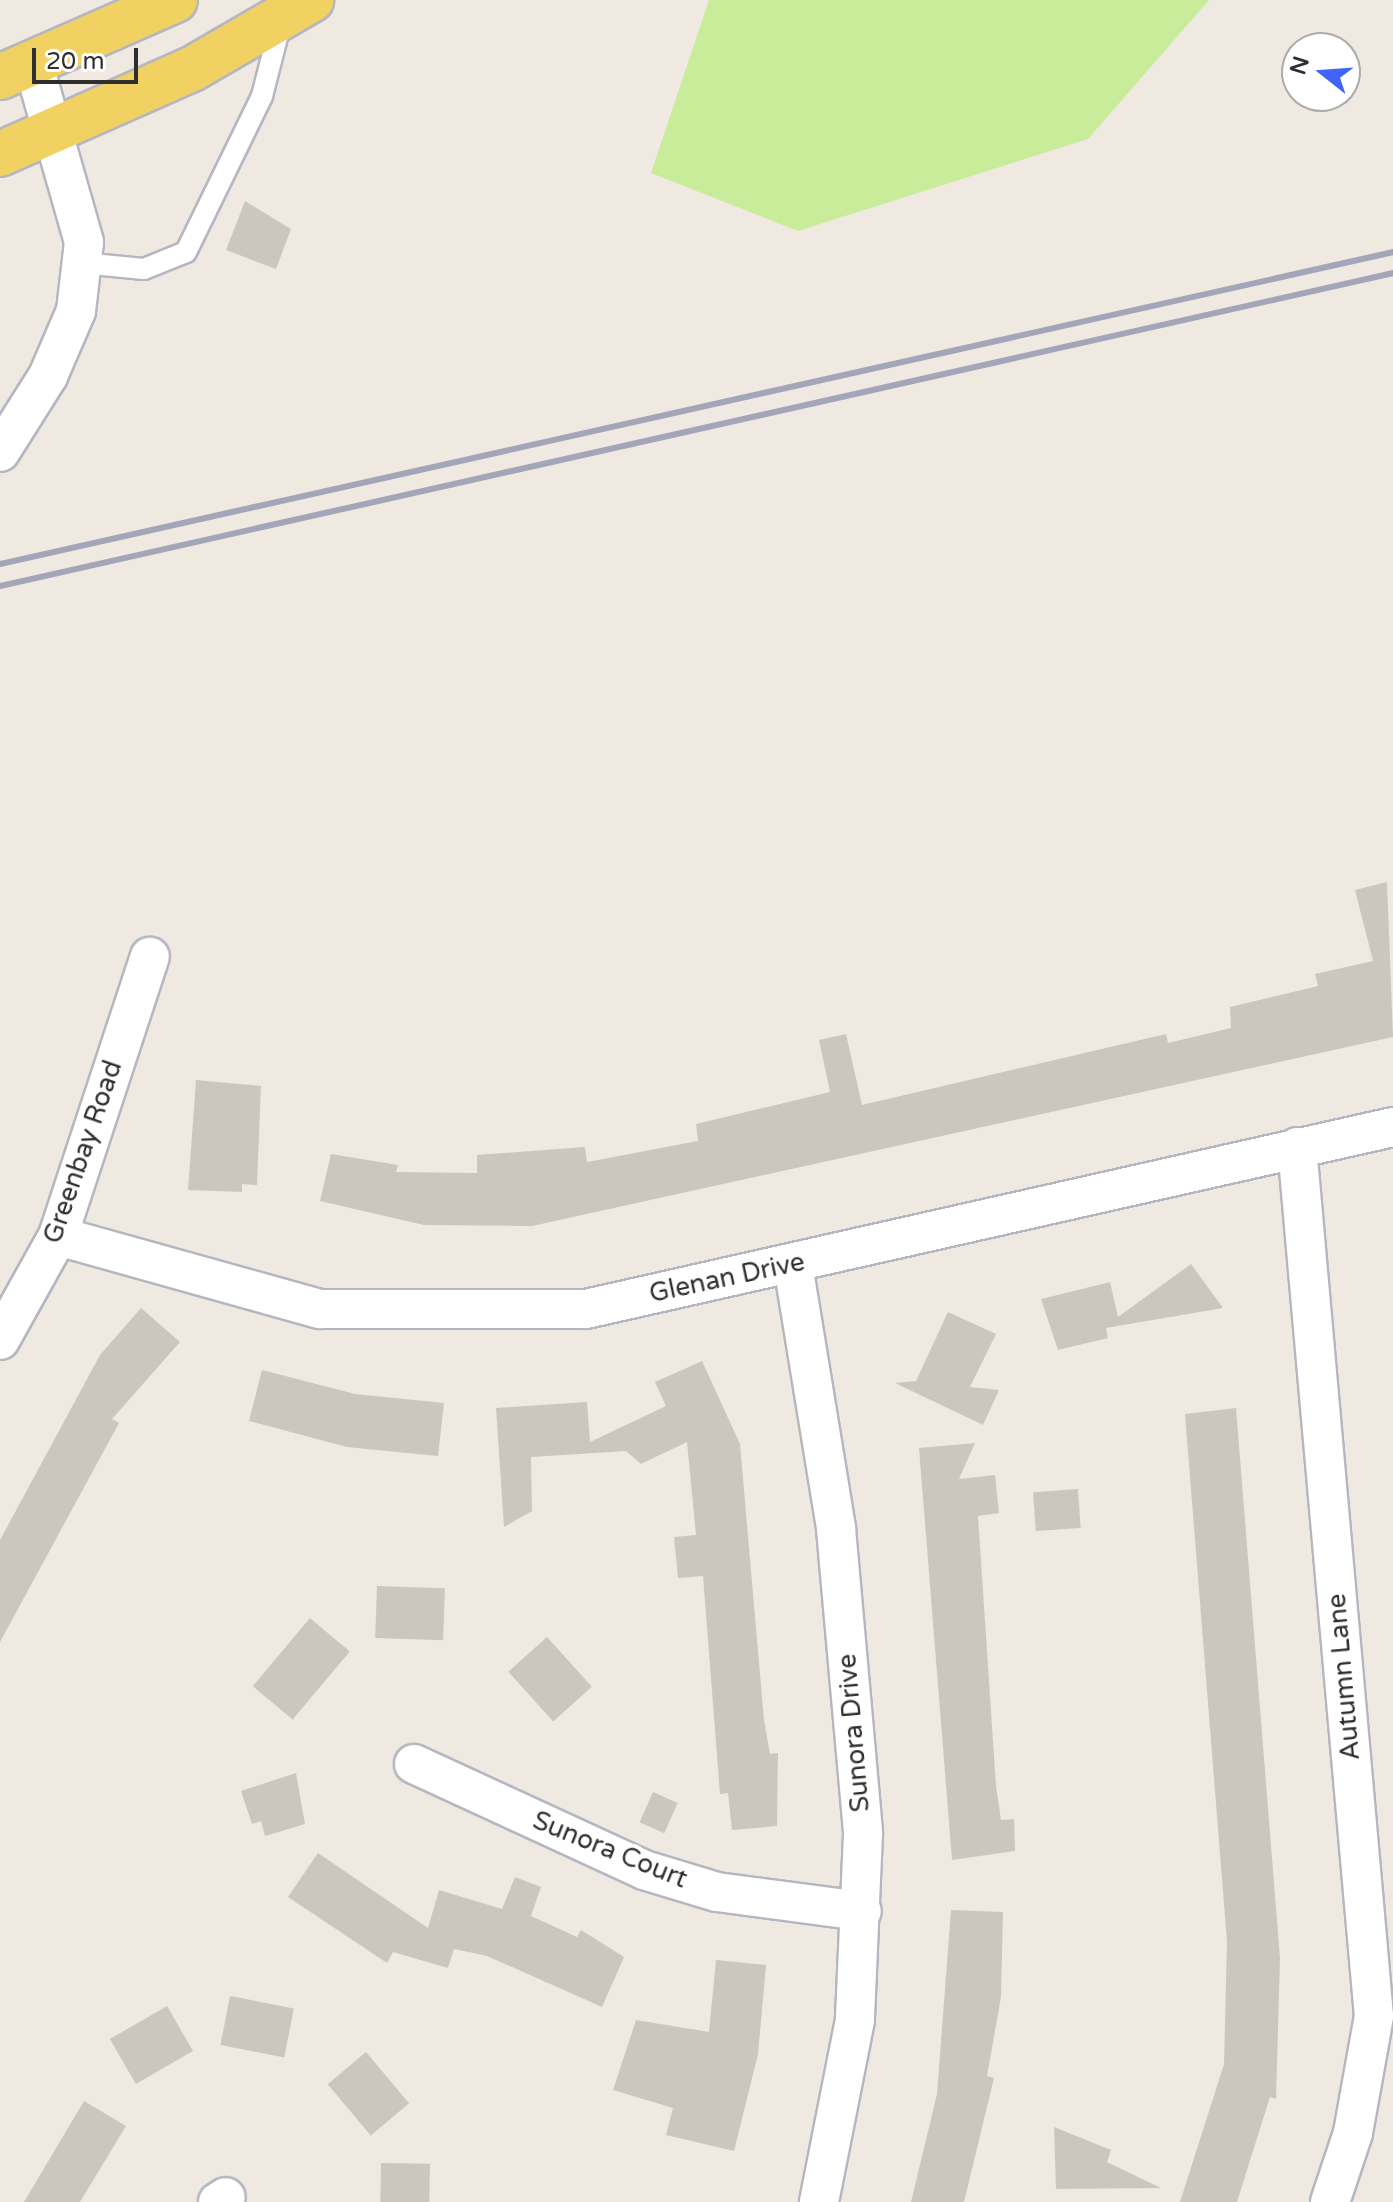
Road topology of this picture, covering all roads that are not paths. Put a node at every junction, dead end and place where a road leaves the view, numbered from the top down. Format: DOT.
graph roads {
  1 [pos="175,0"];
  2 [pos="296,9"];
  3 [pos="17,72"];
  4 [pos="53,133"];
  5 [pos="0,154"];
  6 [pos="82,263"];
  7 [pos="0,452"];
  8 [pos="150,957"];
  9 [pos="1393,1127"];
  10 [pos="1297,1147"];
  11 [pos="58,1236"];
  12 [pos="793,1265"];
  13 [pos="0,1340"];
  14 [pos="414,1764"];
  15 [pos="862,1911"];
  16 [pos="819,2202"];
  17 [pos="1330,2202"];
  1 -- 3 [label="main road"];
  2 -- 4 [label="main road"];
  2 -- 6 [label="lane"];
  3 -- 4 [label="street"];
  4 -- 5 [label="main road"];
  4 -- 6 [label="street"];
  6 -- 7 [label="street"];
  8 -- 11 [label="street, Greenbay Road"];
  9 -- 10 [label="street, Glenan Drive"];
  10 -- 12 [label="street, Glenan Drive"];
  10 -- 17 [label="street, Autumn Lane"];
  11 -- 12 [label="street, Glenan Drive"];
  11 -- 13 [label="street, Greenbay Road"];
  12 -- 15 [label="street, Sunora Drive"];
  14 -- 15 [label="street, Sunora Court"];
  15 -- 16 [label="street, Sunora Drive"];
}
